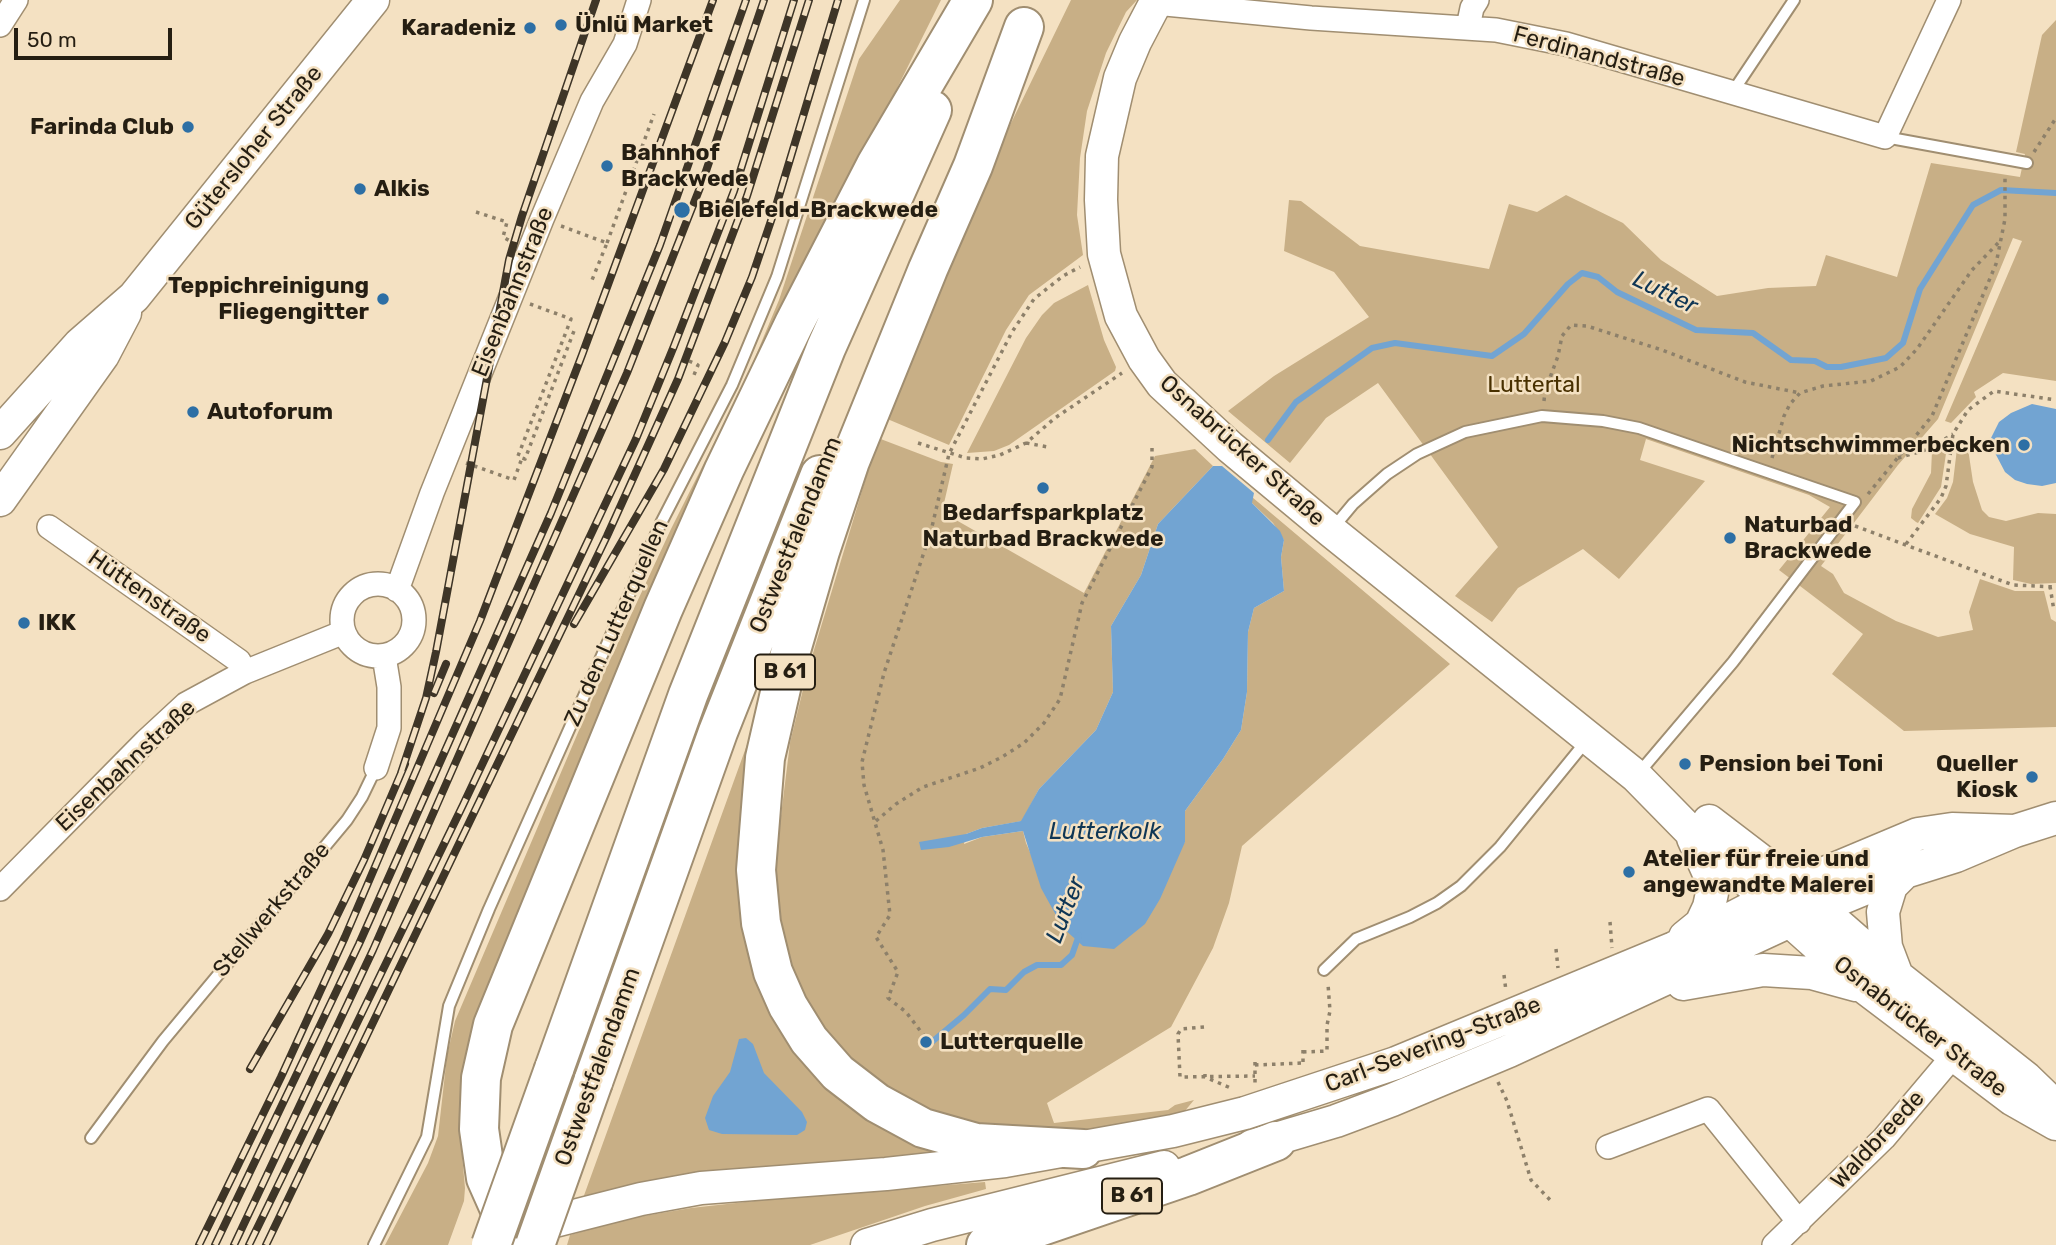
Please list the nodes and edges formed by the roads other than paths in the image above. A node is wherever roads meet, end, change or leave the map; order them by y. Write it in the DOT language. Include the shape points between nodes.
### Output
graph roads {
  1 [pos="16,0"];
  2 [pos="373,0"];
  3 [pos="639,0"];
  4 [pos="864,0"];
  5 [pos="973,0"];
  6 [pos="982,0"];
  7 [pos="1478,0"];
  8 [pos="1794,0"];
  9 [pos="1949,0"];
  10 [pos="1156,2"];
  11 [pos="1031,14"];
  12 [pos="0,25"];
  13 [pos="1468,27"];
  14 [pos="1732,93"];
  15 [pos="1885,137"];
  16 [pos="2027,163"];
  17 [pos="134,297"];
  18 [pos="0,433"];
  19 [pos="1,495"];
  20 [pos="49,527"];
  21 [pos="1331,531"];
  22 [pos="397,590"];
  23 [pos="344,632"];
  24 [pos="384,656"];
  25 [pos="245,672"];
  26 [pos="1589,738"];
  27 [pos="376,768"];
  28 [pos="1636,776"];
  29 [pos="2056,818"];
  30 [pos="1689,830"];
  31 [pos="2015,831"];
  32 [pos="1905,872"];
  33 [pos="0,889"];
  34 [pos="1784,902"];
  35 [pos="1818,908"];
  36 [pos="1674,948"];
  37 [pos="1324,970"];
  38 [pos="1897,976"];
  39 [pos="1864,987"];
  40 [pos="1634,993"];
  41 [pos="1954,1055"];
  42 [pos="2056,1107"];
  43 [pos="2056,1124"];
  44 [pos="91,1138"];
  45 [pos="1276,1141"];
  46 [pos="1608,1147"];
  47 [pos="1083,1149"];
  48 [pos="1799,1222"];
  49 [pos="511,1242"];
  50 [pos="374,1245"];
  51 [pos="867,1245"];
  52 [pos="986,1245"];
  53 [pos="1774,1245"];
  1 -- 12 [label="street"];
  2 -- 17 [label="main road, Gütersloher Straße"];
  3 -- 22 [label="street, Eisenbahnstraße" via="625,44 592,101 542,219"];
  4 -- 50 [label="lane, Zu den Lutterquellen" via="773,288 732,385 661,523 474,945 449,1006 427,1137"];
  5 -- 49 [label="highway" via="876,165 724,470 493,1025 481,1078 479,1129 486,1178"];
  6 -- 49 [label="highway, Ostwestfalendamm, bridge" via="826,348 688,695 554,1069"];
  7 -- 13 [label="street"];
  8 -- 14 [label="lane"];
  9 -- 15 [label="street"];
  10 -- 13 [label="street, Ferdinandstraße" via="1311,18"];
  10 -- 21 [label="main road, Osnabrücker Straße" via="1121,78 1102,156 1104,254 1121,316 1163,384"];
  11 -- 47 [label="highway, B 61" via="850,461 820,551 765,758 756,870 761,923 773,972 809,1040 838,1073 877,1103 923,1128 976,1143"];
  11 -- 49 [label="highway, Ostwestfalendamm / B 61, bridge" via="956,161 859,375 718,732 593,1082"];
  13 -- 14 [label="street, Ferdinandstraße" via="1566,44"];
  14 -- 15 [label="street, Ferdinandstraße"];
  15 -- 16 [label="lane"];
  17 -- 18 [label="main road, Gütersloher Straße" via="80,344"];
  17 -- 19 [label="main road, Gütersloher Straße" via="103,355"];
  20 -- 25 [label="street, Hüttenstraße" via="239,661"];
  21 -- 26 [label="main road, Osnabrücker Straße"];
  21 -- 28 [label="lane" via="1353,504 1417,454 1465,432 1542,416 1621,424 1855,502 1733,662"];
  22 -- 23 [label="street" via="376,584 358,590 343,609"];
  22 -- 24 [label="street" via="410,605 413,625 405,644"];
  23 -- 24 [label="street" via="360,652"];
  23 -- 25 [label="street, Eisenbahnstraße"];
  24 -- 27 [label="street, Stellwerkstraße" via="388,728"];
  25 -- 33 [label="street, Eisenbahnstraße" via="186,704"];
  26 -- 28 [label="main road, Osnabrücker Straße"];
  26 -- 37 [label="lane" via="1500,847 1461,886 1410,917 1356,939"];
  27 -- 44 [label="lane, Stellwerkstraße" via="347,820 163,1041"];
  28 -- 30 [label="main road, Osnabrücker Straße"];
  28 -- 34 [label="main road, Osnabrücker Straße" via="1693,809"];
  29 -- 31 [label="main road, Carl-Severing-Straße"];
  30 -- 34 [label="main road, Osnabrücker Straße"];
  30 -- 36 [label="main road" via="1710,876 1712,893 1701,923"];
  31 -- 32 [label="main road, Carl-Severing-Straße"];
  31 -- 34 [label="main road, Carl-Severing-Straße" via="1934,830 1918,834"];
  32 -- 35 [label="main road, Carl-Severing-Straße"];
  32 -- 38 [label="main road" via="1891,886 1883,912 1886,947"];
  34 -- 35 [label="main road, Carl-Severing-Straße"];
  34 -- 36 [label="main road, Carl-Severing-Straße"];
  34 -- 39 [label="main road, Osnabrücker Straße"];
  34 -- 40 [label="main road, Carl-Severing-Straße"];
  35 -- 38 [label="main road, Osnabrücker Straße"];
  36 -- 47 [label="main road, Carl-Severing-Straße" via="1396,1063 1311,1093 1185,1128"];
  38 -- 42 [label="main road, Osnabrücker Straße"];
  39 -- 40 [label="main road" via="1812,973 1763,970"];
  39 -- 41 [label="main road, Osnabrücker Straße"];
  40 -- 45 [label="main road, Carl-Severing-Straße" via="1392,1100"];
  41 -- 43 [label="main road, Osnabrücker Straße" via="2012,1099"];
  41 -- 48 [label="street, Waldbreede" via="1884,1138"];
  45 -- 51 [label="main road, Carl-Severing-Straße"];
  45 -- 52 [label="highway, B 61"];
  46 -- 48 [label="street" via="1708,1109"];
  47 -- 49 [label="main road, Carl-Severing-Straße" via="886,1174 701,1188 641,1199"];
  48 -- 53 [label="street, Waldbreede"];
}
